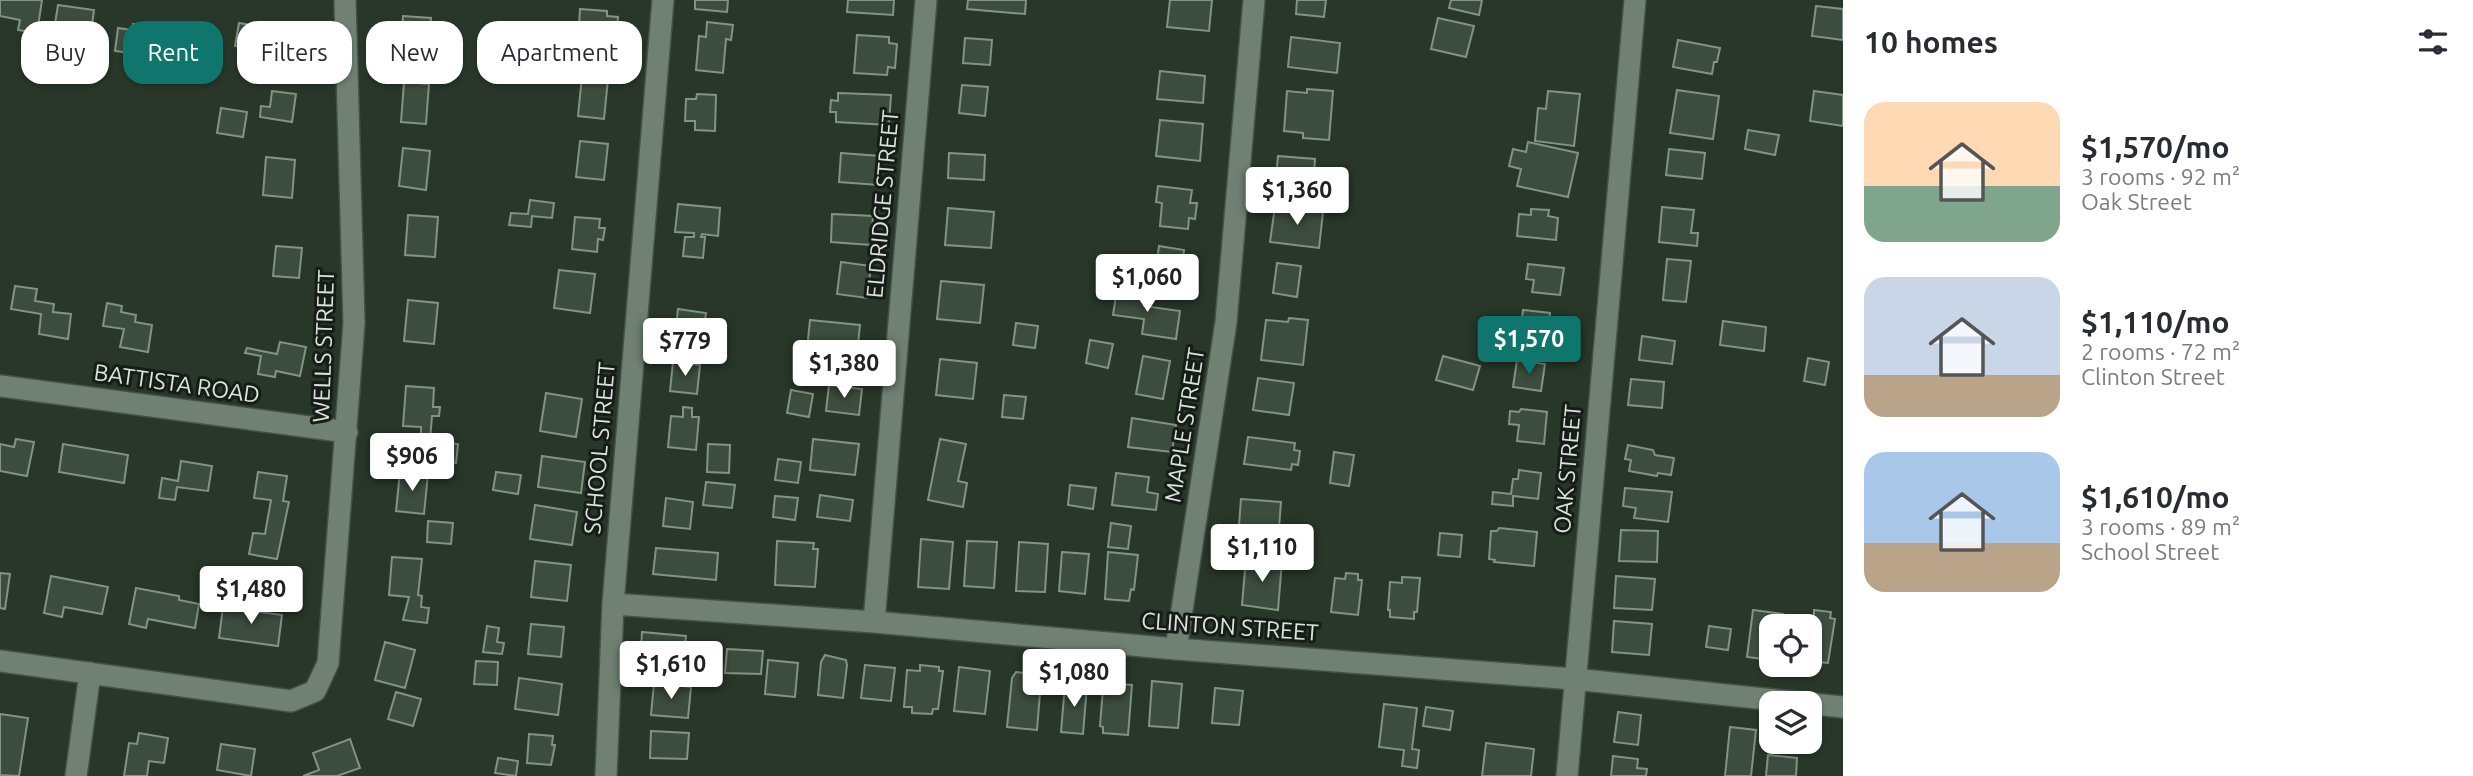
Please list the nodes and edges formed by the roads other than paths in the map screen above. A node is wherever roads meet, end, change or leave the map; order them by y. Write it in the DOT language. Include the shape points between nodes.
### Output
graph roads {
  1 [pos="345,0"];
  2 [pos="663,0"];
  3 [pos="926,0"];
  4 [pos="1254,0"];
  5 [pos="1635,0"];
  6 [pos="0,386"];
  7 [pos="346,432"];
  8 [pos="613,604"];
  9 [pos="874,622"];
  10 [pos="1176,649"];
  11 [pos="0,661"];
  12 [pos="90,673"];
  13 [pos="1574,679"];
  14 [pos="1843,707"];
  15 [pos="76,776"];
  16 [pos="606,776"];
  17 [pos="1567,776"];
  1 -- 7 [label="street, WELLS STREET" via="354,323"];
  2 -- 8 [label="street, SCHOOL STREET"];
  3 -- 9 [label="street, ELDRIDGE STREET"];
  4 -- 10 [label="street, MAPLE STREET" via="1226,322"];
  5 -- 13 [label="street, OAK STREET"];
  6 -- 7 [label="street, BATTISTA ROAD"];
  7 -- 12 [label="street, WELLS STREET" via="328,663 315,691 291,701"];
  8 -- 9 [label="street, CLINTON STREET"];
  8 -- 16 [label="street, SCHOOL STREET"];
  9 -- 10 [label="street, CLINTON STREET"];
  10 -- 13 [label="street, CLINTON STREET"];
  11 -- 12 [label="street"];
  12 -- 15 [label="street"];
  13 -- 14 [label="street, CLINTON STREET"];
  13 -- 17 [label="street, OAK STREET"];
}
